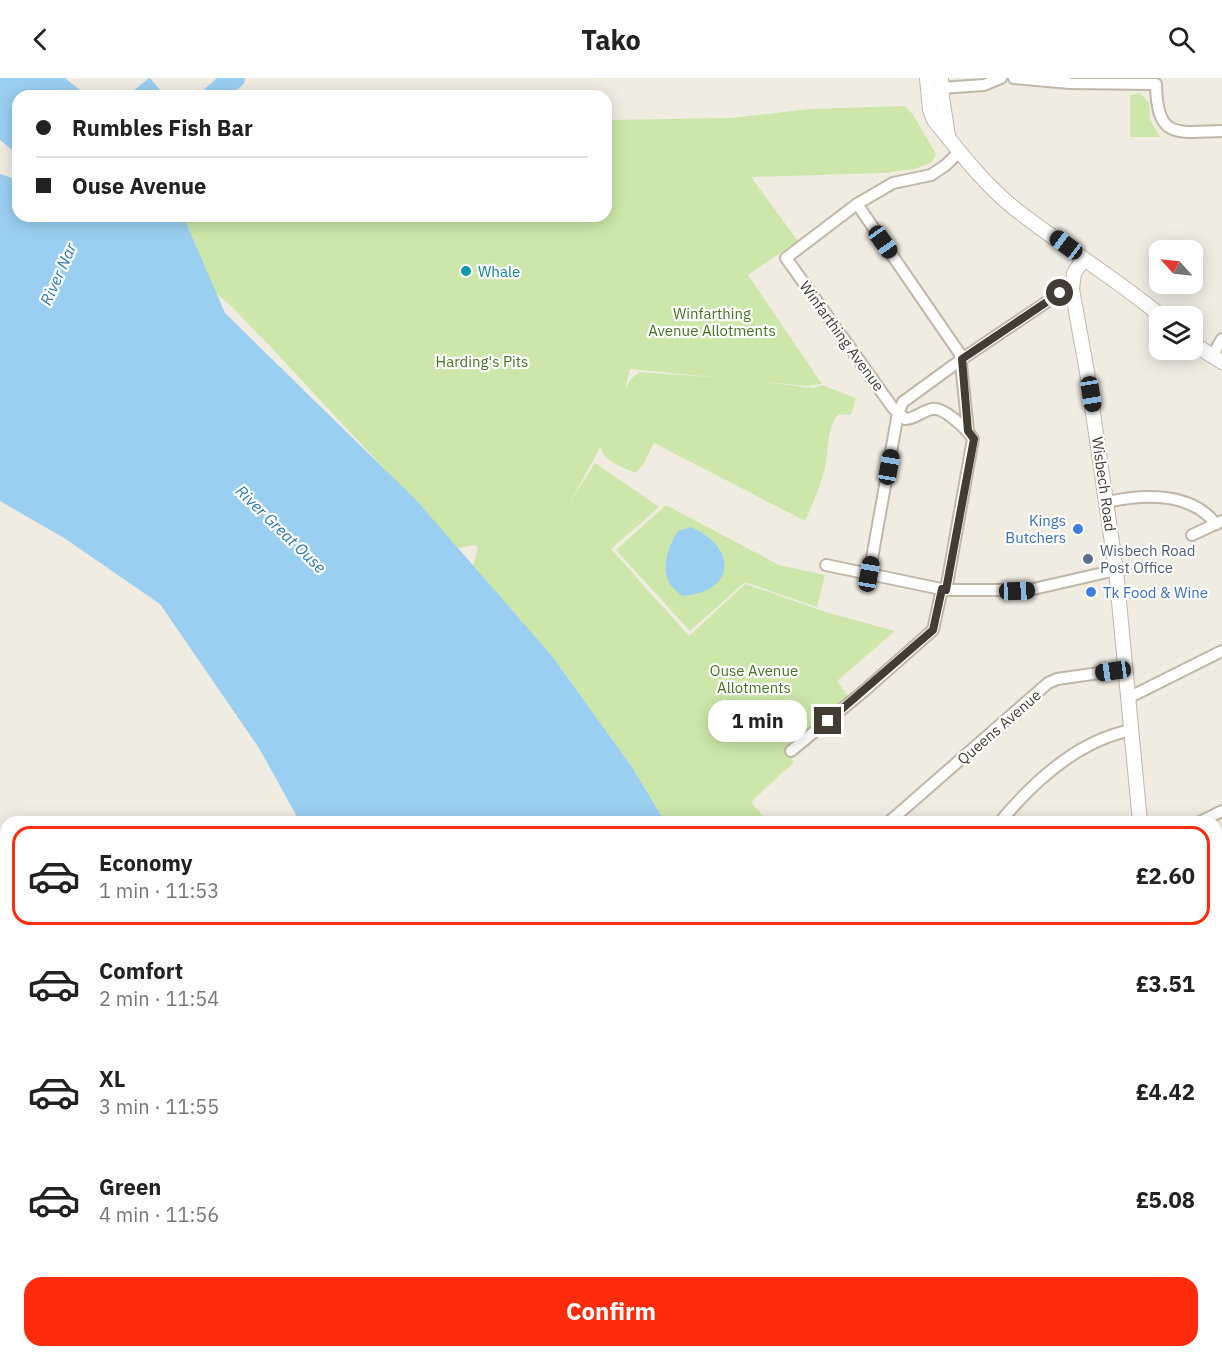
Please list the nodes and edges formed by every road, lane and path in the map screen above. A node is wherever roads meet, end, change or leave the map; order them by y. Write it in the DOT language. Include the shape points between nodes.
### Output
graph roads {
  1 [pos="927,78"];
  2 [pos="1001,78"];
  3 [pos="1014,78"];
  4 [pos="1156,81"];
  5 [pos="941,83"];
  6 [pos="1222,131"];
  7 [pos="948,138"];
  8 [pos="959,152"];
  9 [pos="857,204"];
  10 [pos="1083,260"];
  11 [pos="1072,289"];
  12 [pos="1149,307"];
  13 [pos="1222,339"];
  14 [pos="1203,350"];
  15 [pos="962,359"];
  16 [pos="1217,359"];
  17 [pos="898,413"];
  18 [pos="968,431"];
  19 [pos="1107,502"];
  20 [pos="1219,522"];
  21 [pos="1192,535"];
  22 [pos="826,565"];
  23 [pos="1116,570"];
  24 [pos="869,574"];
  25 [pos="944,590"];
  26 [pos="1222,651"];
  27 [pos="1126,672"];
  28 [pos="1128,698"];
  29 [pos="1132,730"];
  30 [pos="791,751"];
  31 [pos="896,816"];
  32 [pos="1005,816"];
  33 [pos="1139,816"];
  1 -- 7 [label="street" via="930,110"];
  2 -- 5 [label="street" via="984,86"];
  3 -- 4 [label="street"];
  4 -- 6 [label="street" via="1156,106 1170,129"];
  5 -- 7 [label="street"];
  7 -- 8 [label="street"];
  8 -- 9 [label="street" via="931,175 893,183"];
  8 -- 10 [label="street" via="1013,207"];
  9 -- 15 [label="street"];
  9 -- 17 [label="street, Winfarthing Avenue" via="786,258"];
  10 -- 11 [label="street" via="1074,273"];
  10 -- 12 [label="street"];
  11 -- 15 [label="street" via="1060,293"];
  11 -- 19 [label="street, Wisbech Road"];
  13 -- 16 [label="street"];
  14 -- 16 [label="street"];
  15 -- 17 [label="street" via="903,402"];
  15 -- 18 [label="street"];
  17 -- 18 [label="street" via="909,419 940,409"];
  17 -- 24 [label="street"];
  18 -- 25 [label="street" via="974,439 973,447"];
  19 -- 20 [label="street" via="1173,498 1184,500"];
  19 -- 23 [label="street, Wisbech Road"];
  20 -- 21 [label="street"];
  22 -- 24 [label="street"];
  23 -- 25 [label="street" via="1029,590"];
  23 -- 27 [label="street, Wisbech Road"];
  24 -- 25 [label="street"];
  25 -- 30 [label="street" via="933,630"];
  26 -- 28 [label="street"];
  27 -- 28 [label="street, Wisbech Road"];
  27 -- 31 [label="street, Queens Avenue" via="1048,683"];
  28 -- 29 [label="street, Wisbech Road"];
  29 -- 32 [label="street" via="1099,739 1043,776"];
  29 -- 33 [label="street, Wisbech Road"];
}
